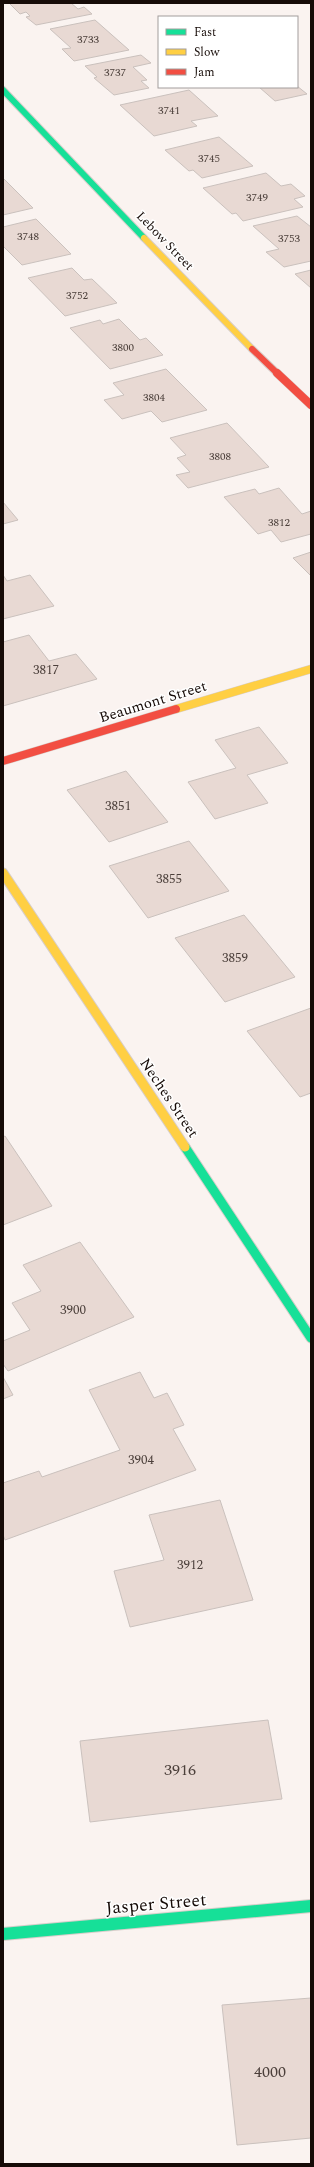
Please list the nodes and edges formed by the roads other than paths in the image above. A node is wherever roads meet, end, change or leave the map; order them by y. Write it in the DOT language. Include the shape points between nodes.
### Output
graph roads {
  1 [pos="3,90"];
  2 [pos="311,405"];
  3 [pos="311,669"];
  4 [pos="3,761"];
  5 [pos="3,873"];
  6 [pos="311,1338"];
  7 [pos="311,1906"];
  8 [pos="3,1934"];
  1 -- 2 [label="street, Lebow Street" via="237,335"];
  3 -- 4 [label="street, Beaumont Street"];
  5 -- 6 [label="street, Neches Street"];
  7 -- 8 [label="street, Jasper Street"];
}
